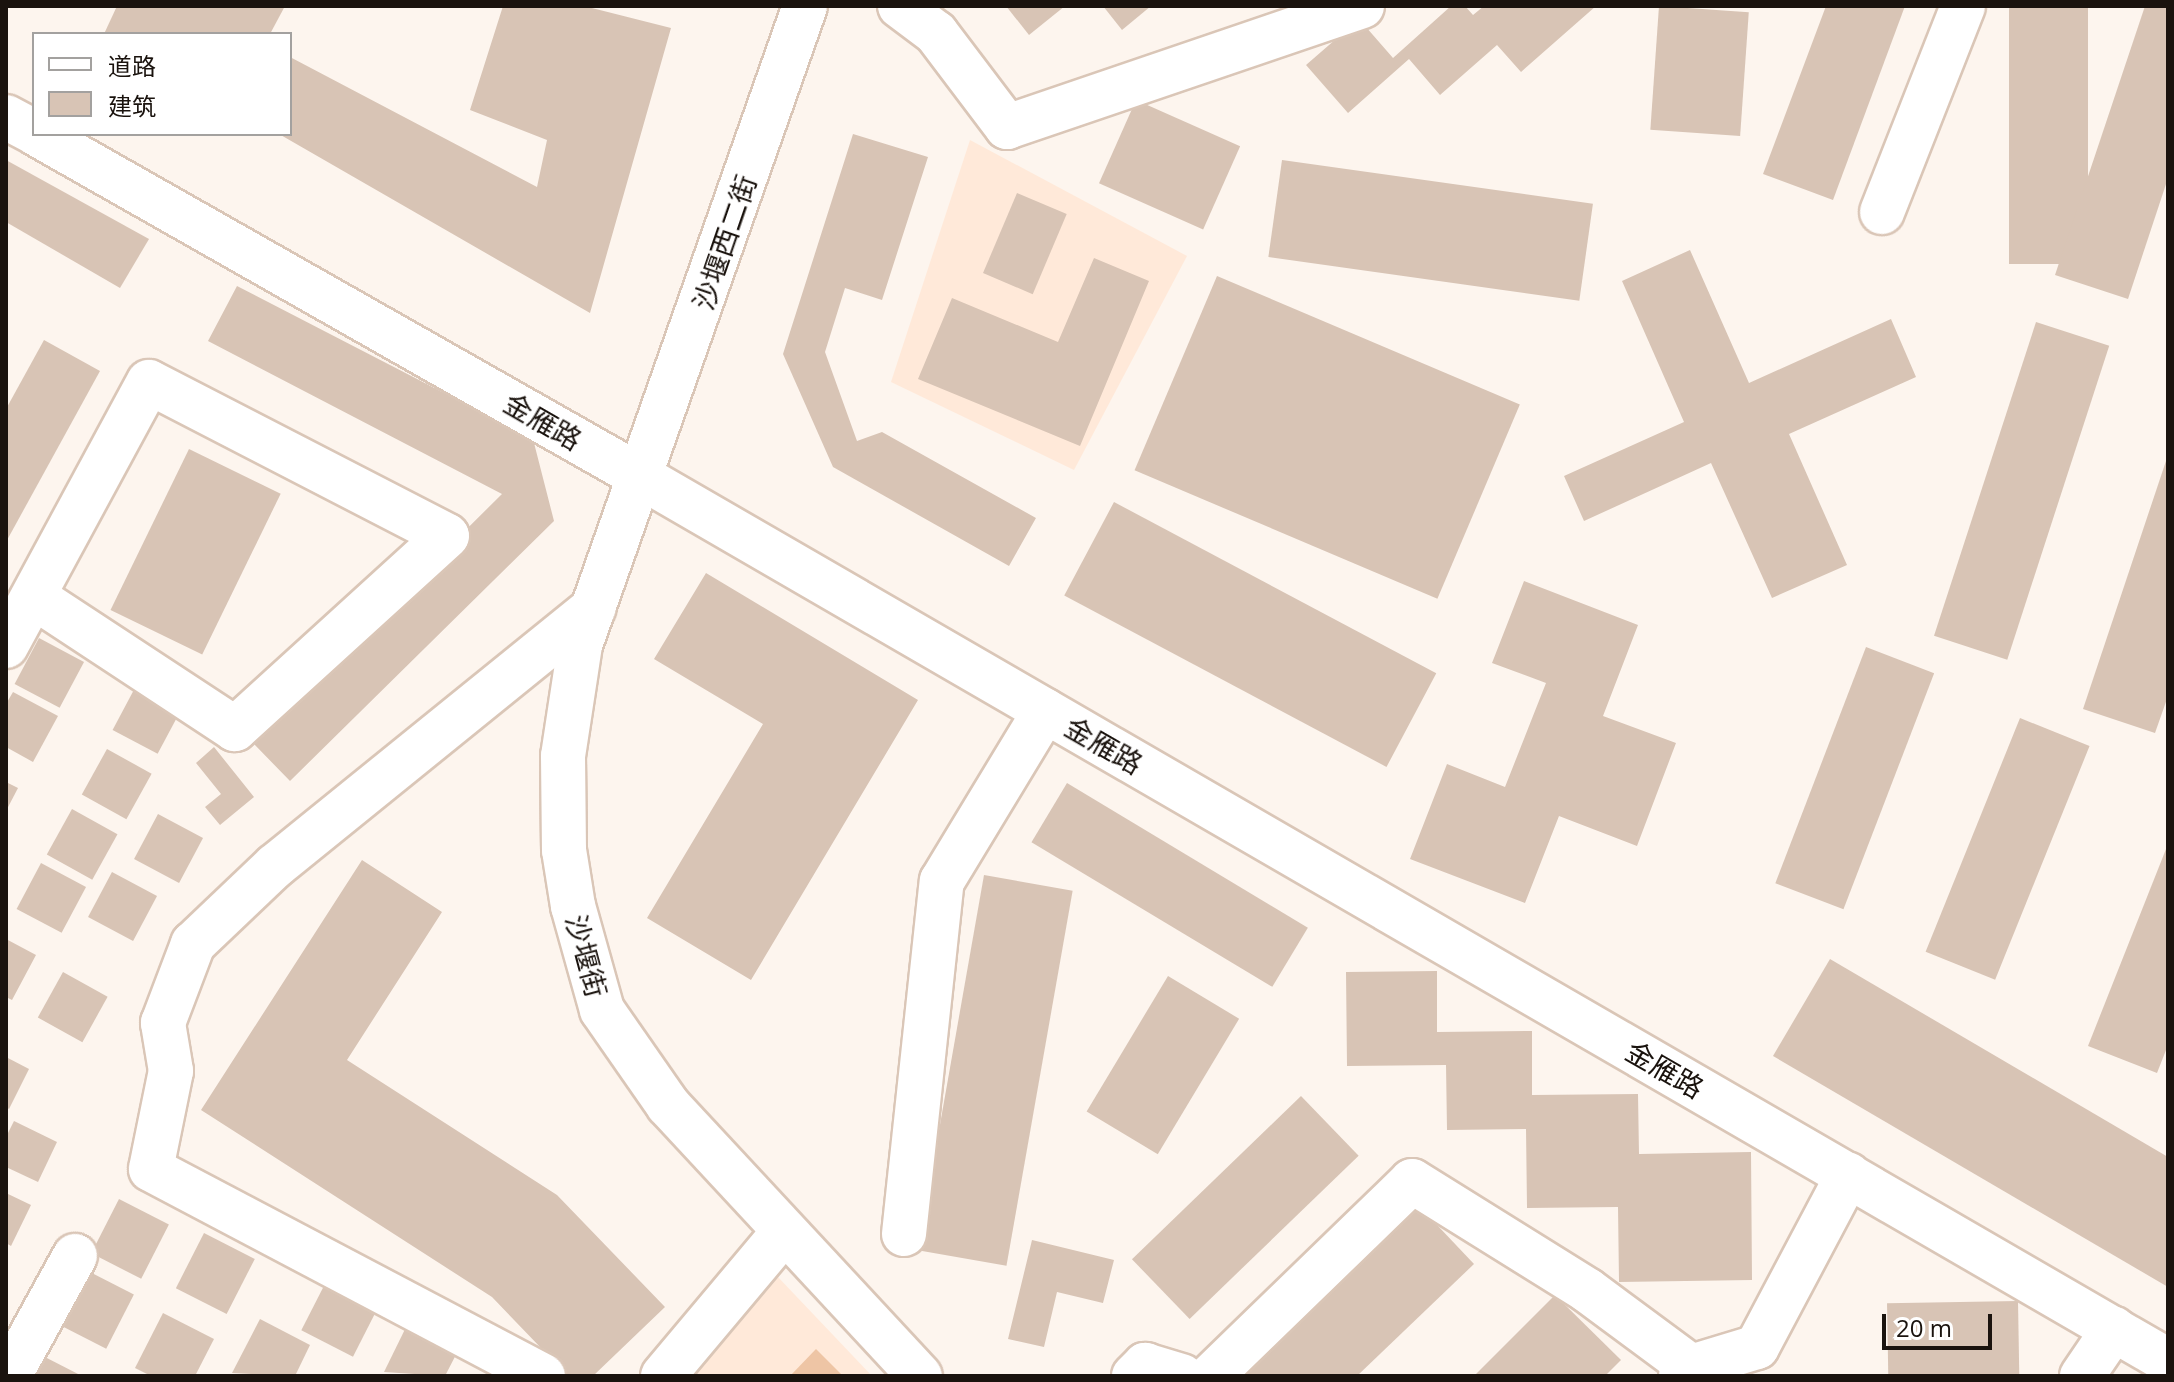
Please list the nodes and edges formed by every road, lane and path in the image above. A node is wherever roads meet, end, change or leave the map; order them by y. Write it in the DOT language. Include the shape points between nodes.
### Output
graph roads {
  1 [pos="805,6"];
  2 [pos="900,6"];
  3 [pos="1362,6"];
  4 [pos="1963,6"];
  5 [pos="6,117"];
  6 [pos="32,131"];
  7 [pos="41,136"];
  8 [pos="1882,212"];
  9 [pos="643,478"];
  10 [pos="34,597"];
  11 [pos="594,608"];
  12 [pos="6,646"];
  13 [pos="1045,711"];
  14 [pos="1848,1175"];
  15 [pos="783,1233"];
  16 [pos="904,1234"];
  17 [pos="75,1256"];
  18 [pos="2114,1329"];
  19 [pos="2168,1361"];
  20 [pos="1686,1371"];
  21 [pos="9,1376"];
  22 [pos="543,1376"];
  23 [pos="663,1376"];
  24 [pos="920,1376"];
  25 [pos="1134,1376"];
  26 [pos="1182,1376"];
  27 [pos="1211,1376"];
  28 [pos="2082,1376"];
  1 -- 9 [label="street, 沙堰西二街"];
  2 -- 3 [label="street" via="936,33 1007,127"];
  4 -- 8 [label="street"];
  5 -- 6 [label="street, 金雁路"];
  7 -- 9 [label="street, 金雁路"];
  9 -- 11 [label="street, 沙堰街"];
  9 -- 13 [label="street, 金雁路"];
  10 -- 10 [label="street" via="149,382 447,536 235,729"];
  10 -- 12 [label="street"];
  11 -- 15 [label="street, 沙堰街" via="580,645 563,756 564,834 573,906 602,1010 668,1105"];
  11 -- 22 [label="street" via="275,866 193,944 163,1023 171,1071 151,1169"];
  13 -- 14 [label="street, 金雁路"];
  13 -- 16 [label="street" via="942,881"];
  14 -- 18 [label="street, 金雁路"];
  14 -- 20 [label="street" via="1757,1347"];
  15 -- 23 [label="street"];
  15 -- 24 [label="street, 沙堰街"];
  17 -- 21 [label="street"];
  18 -- 19 [label="street, 金雁路"];
  18 -- 28 [label="street"];
  20 -- 27 [label="street" via="1587,1290 1412,1181"];
  25 -- 26 [label="street" via="1145,1365"];
}
